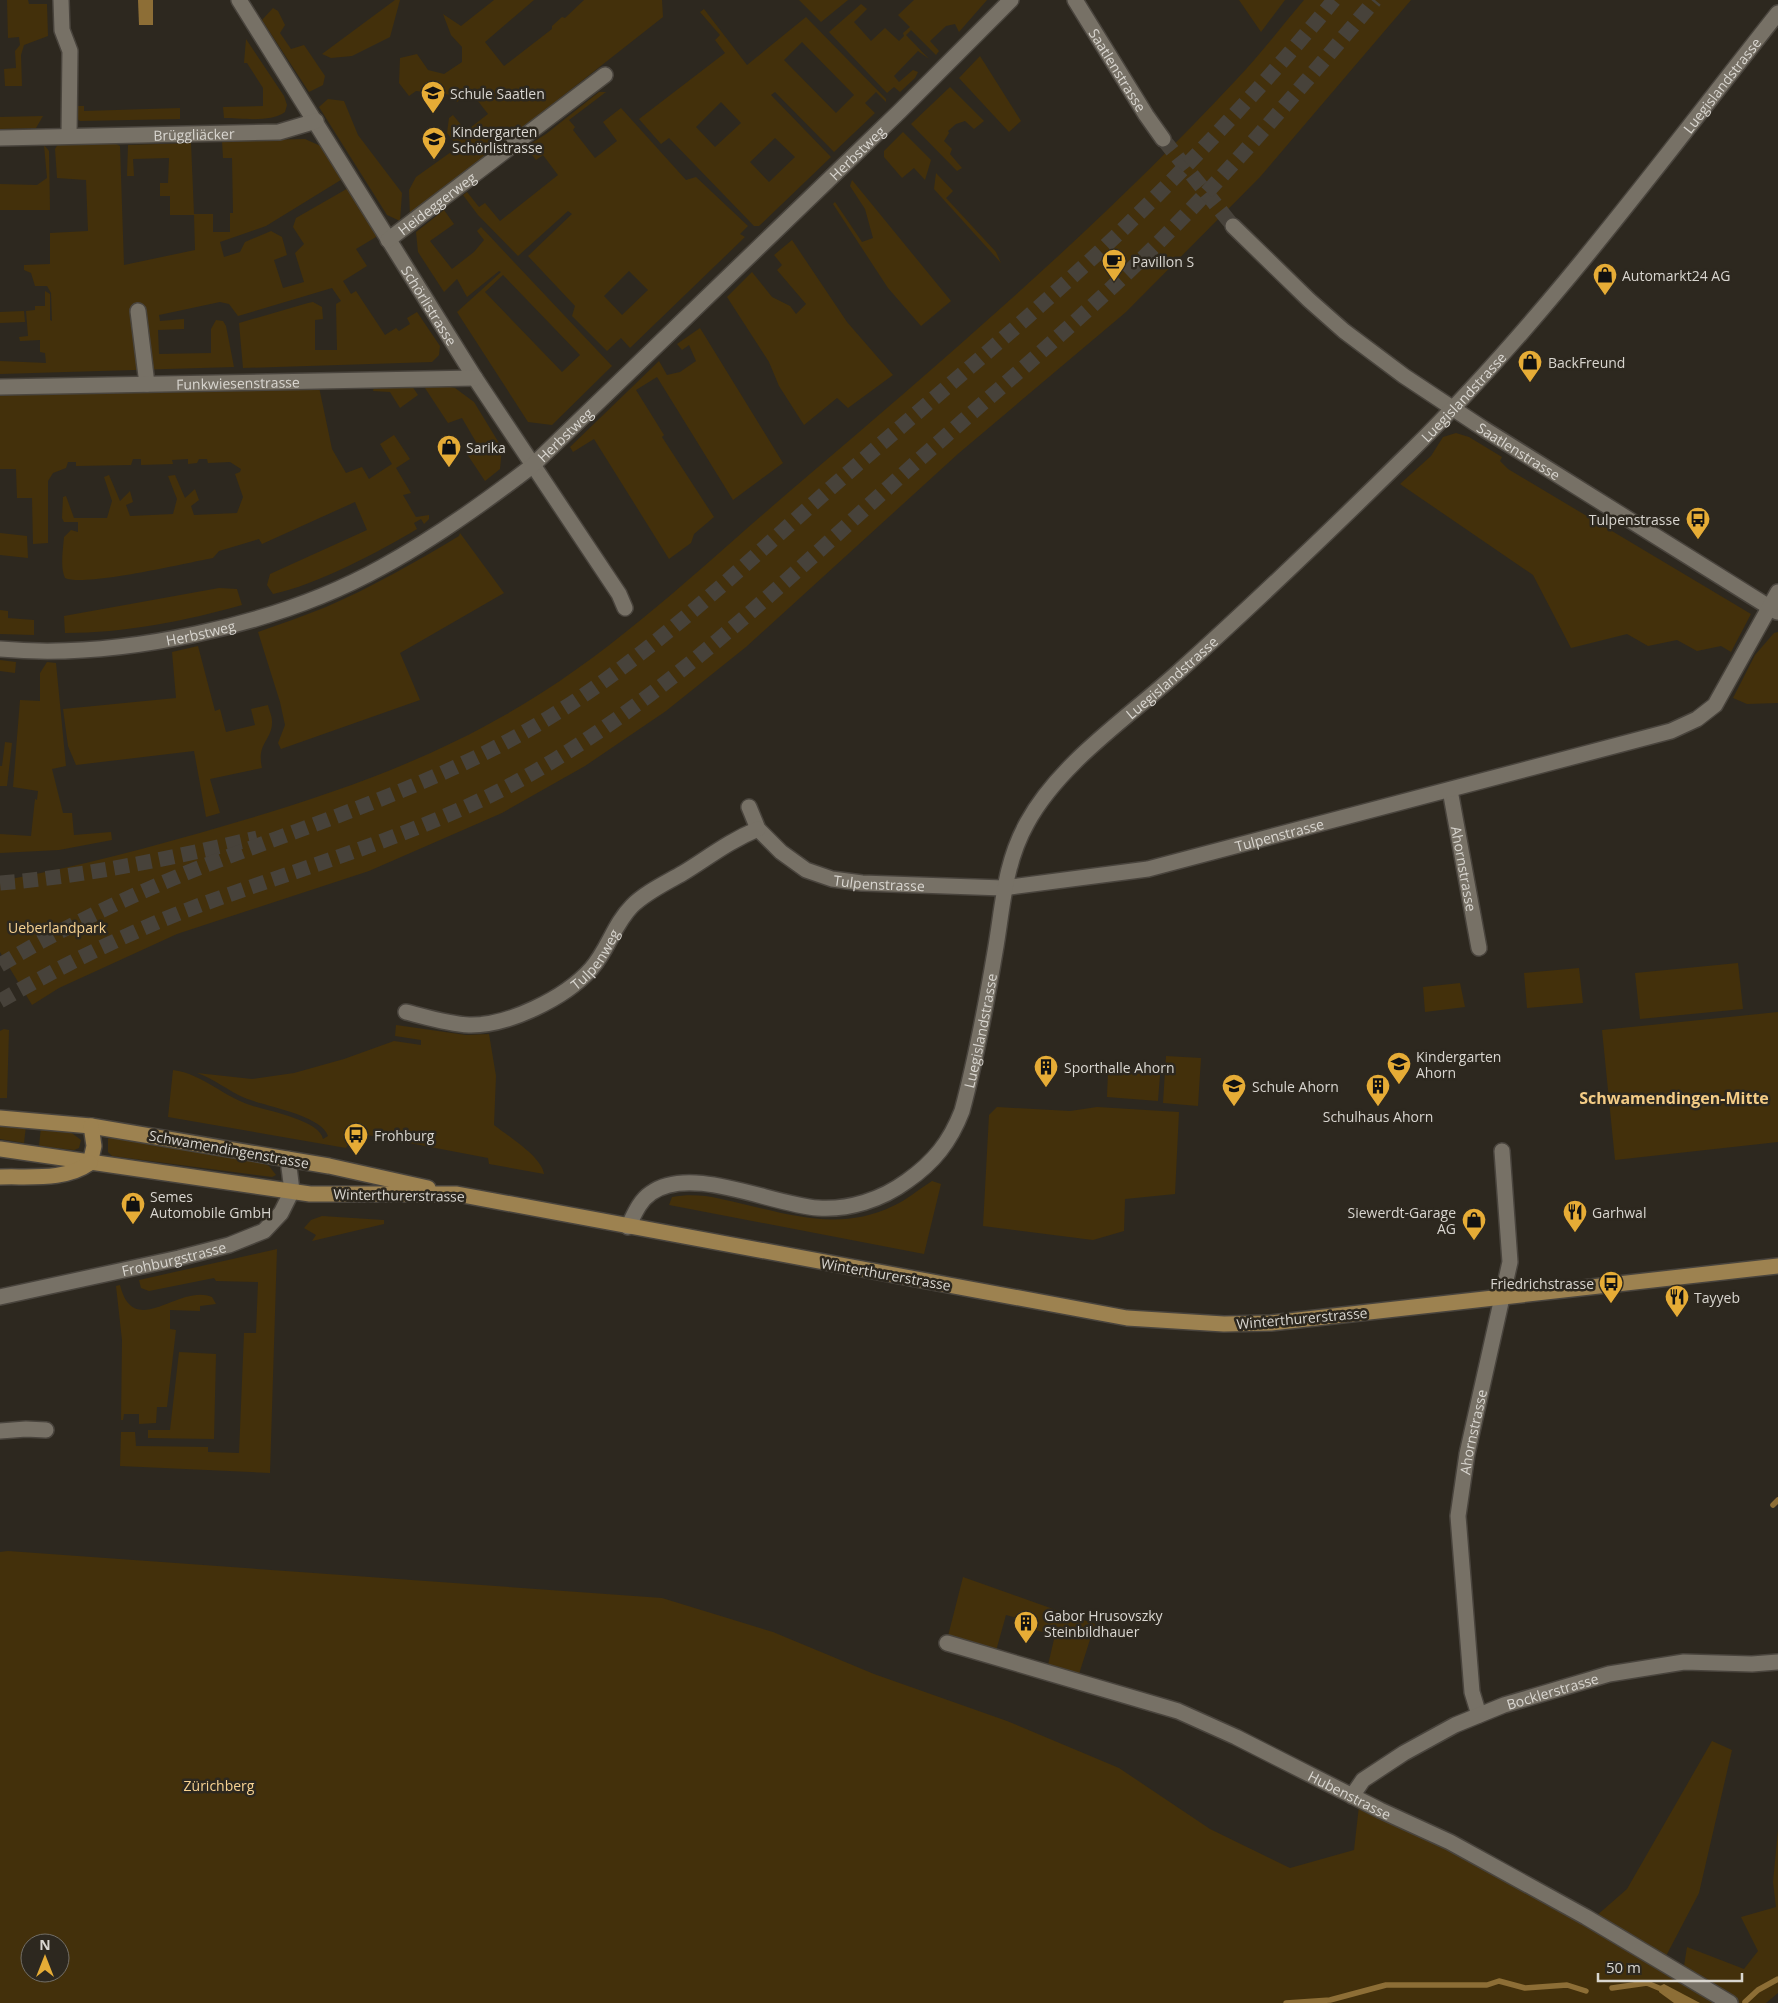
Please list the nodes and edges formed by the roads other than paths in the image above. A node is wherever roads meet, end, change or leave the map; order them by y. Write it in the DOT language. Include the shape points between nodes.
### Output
graph roads {
  1 [pos="61,0"];
  2 [pos="239,0"];
  3 [pos="1011,0"];
  4 [pos="1075,0"];
  5 [pos="1778,12"];
  6 [pos="604,75"];
  7 [pos="316,121"];
  8 [pos="69,136"];
  9 [pos="0,138"];
  10 [pos="1163,139"];
  11 [pos="1234,226"];
  12 [pos="388,240"];
  13 [pos="138,311"];
  14 [pos="475,378"];
  15 [pos="146,384"];
  16 [pos="0,387"];
  17 [pos="1453,409"];
  18 [pos="532,466"];
  19 [pos="1778,592"];
  20 [pos="625,608"];
  21 [pos="1774,610"];
  22 [pos="0,649"];
  23 [pos="1450,790"];
  24 [pos="749,807"];
  25 [pos="758,828"];
  26 [pos="1003,888"];
  27 [pos="1479,948"];
  28 [pos="406,1012"];
  29 [pos="0,1118"];
  30 [pos="91,1126"];
  31 [pos="0,1149"];
  32 [pos="1502,1151"];
  33 [pos="288,1159"];
  34 [pos="90,1163"];
  35 [pos="0,1177"];
  36 [pos="292,1190"];
  37 [pos="457,1194"];
  38 [pos="628,1227"];
  39 [pos="1778,1266"];
  40 [pos="0,1297"];
  41 [pos="1503,1297"];
  42 [pos="46,1430"];
  43 [pos="0,1431"];
  44 [pos="947,1643"];
  45 [pos="1778,1662"];
  46 [pos="1479,1715"];
  47 [pos="1352,1796"];
  48 [pos="1730,2003"];
  1 -- 8 [label="street" via="62,30 70,51"];
  2 -- 7 [label="street, Schörlistrasse"];
  3 -- 18 [label="street, Herbstweg"];
  4 -- 10 [label="street, Saatlenstrasse"];
  5 -- 17 [label="street, Luegislandstrasse" via="1552,298"];
  6 -- 12 [label="street, Heideggerweg"];
  7 -- 8 [label="street, Brüggliäcker" via="279,132"];
  7 -- 12 [label="street, Schörlistrasse"];
  8 -- 9 [label="street, Brüggliäcker"];
  11 -- 17 [label="street, Saatlenstrasse" via="1344,331"];
  12 -- 14 [label="street, Schörlistrasse"];
  13 -- 15 [label="street"];
  14 -- 15 [label="street, Funkwiesenstrasse"];
  14 -- 18 [label="street, Schörlistrasse"];
  15 -- 16 [label="street, Funkwiesenstrasse"];
  17 -- 21 [label="street, Saatlenstrasse"];
  17 -- 26 [label="street, Luegislandstrasse" via="1329,531 1063,775 1041,799 1025,826"];
  18 -- 20 [label="street, Schörlistrasse" via="619,594"];
  18 -- 22 [label="street, Herbstweg" via="490,499 380,568 318,597 263,616 202,632 130,645 66,650"];
  19 -- 21 [label="street, Tulpenstrasse"];
  21 -- 23 [label="street, Tulpenstrasse" via="1715,704 1697,719 1672,731 1614,748"];
  23 -- 26 [label="street, Tulpenstrasse" via="1148,869"];
  23 -- 27 [label="street, Ahornstrasse"];
  24 -- 25 [label="street, Tulpenstrasse"];
  25 -- 26 [label="street, Tulpenstrasse" via="799,865 832,879"];
  25 -- 28 [label="street, Tulpenweg" via="730,841 640,898 623,915 591,969 550,1000 517,1016 469,1025"];
  26 -- 38 [label="street, Luegislandstrasse" via="992,973 962,1111 953,1133 926,1167 898,1187 870,1201 841,1207 796,1205 714,1184 688,1183 663,1187 640,1204"];
  29 -- 30 [label="main road, Schwamendingenstrasse"];
  30 -- 33 [label="main road, Schwamendingenstrasse"];
  30 -- 34 [label="main road" via="94,1146"];
  31 -- 34 [label="main road"];
  32 -- 41 [label="street, Ahornstrasse" via="1510,1262"];
  33 -- 36 [label="street"];
  33 -- 37 [label="main road, Schwamendingenstrasse"];
  34 -- 35 [label="main road" via="78,1172 62,1175"];
  34 -- 36 [label="main road, Winterthurerstrasse"];
  36 -- 37 [label="main road, Winterthurerstrasse" via="310,1194"];
  36 -- 40 [label="street, Frohburgstrasse" via="281,1213 264,1231 248,1238 179,1258"];
  37 -- 38 [label="main road, Winterthurerstrasse"];
  38 -- 41 [label="main road, Winterthurerstrasse" via="1127,1318 1168,1322 1271,1323"];
  39 -- 41 [label="main road, Winterthurerstrasse"];
  41 -- 46 [label="street, Ahornstrasse" via="1467,1454 1458,1516 1472,1692"];
  42 -- 43 [label="street"];
  44 -- 47 [label="street, Hubenstrasse" via="1178,1711"];
  45 -- 46 [label="street, Bocklerstrasse" via="1684,1662 1608,1674"];
  46 -- 47 [label="street, Bocklerstrasse" via="1404,1753 1362,1780"];
  47 -- 48 [label="street, Hubenstrasse" via="1450,1842 1586,1917"];
}
